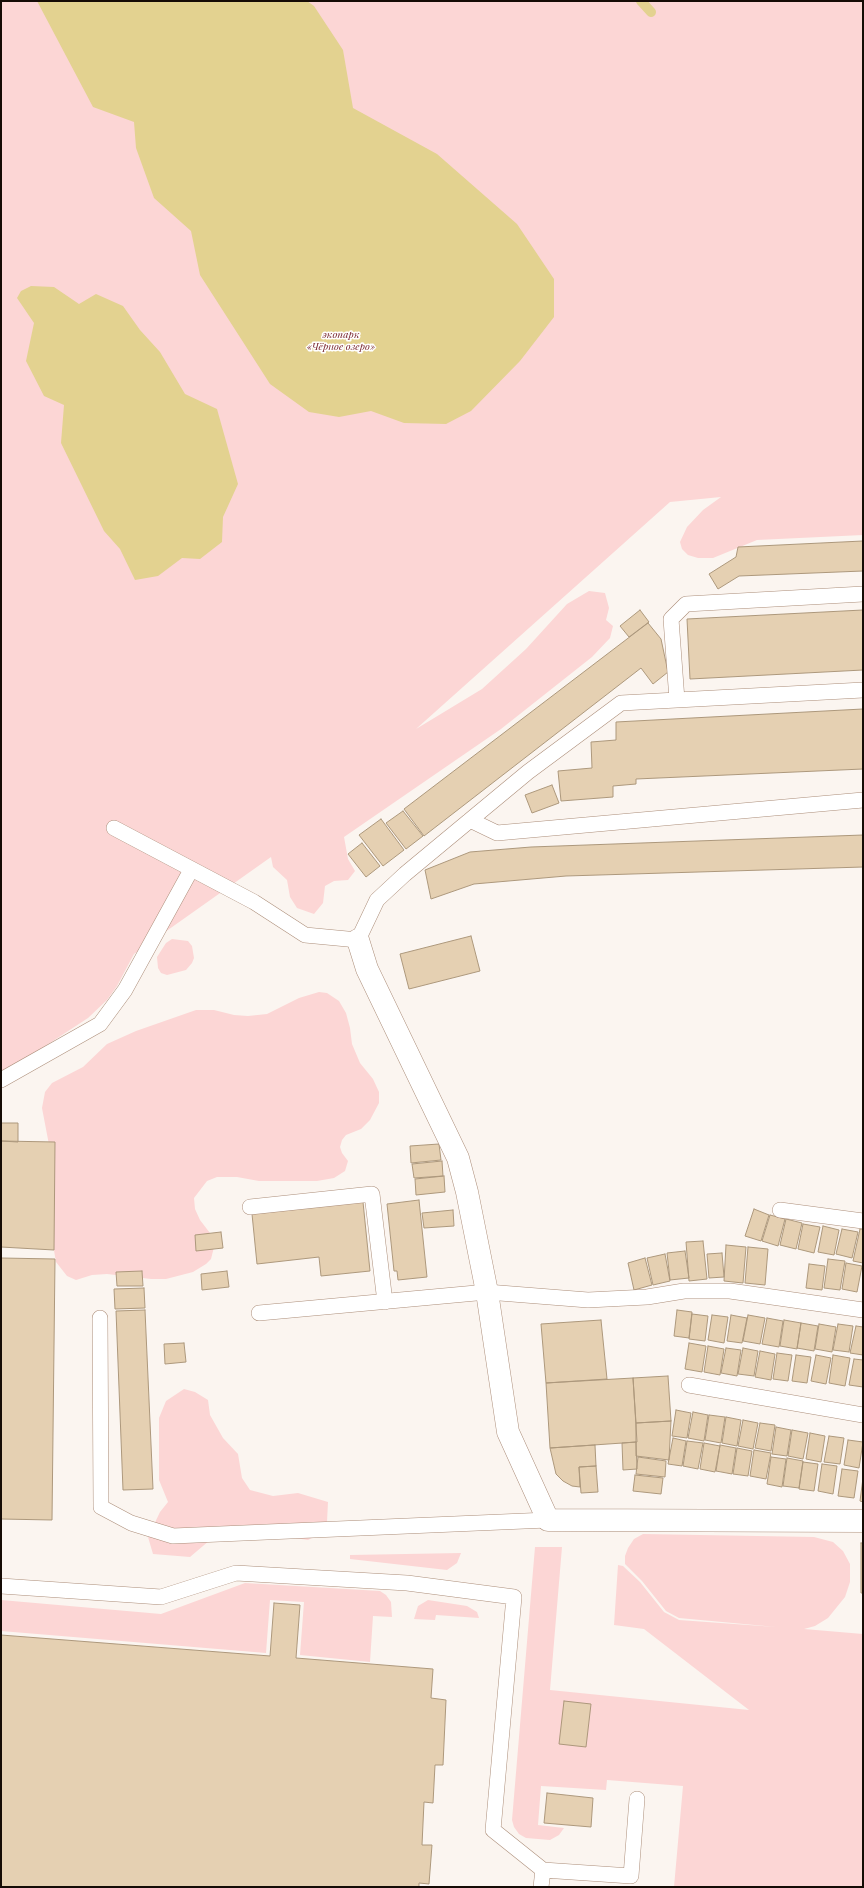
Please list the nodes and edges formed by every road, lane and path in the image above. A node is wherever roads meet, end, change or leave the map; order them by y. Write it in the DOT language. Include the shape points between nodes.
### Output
graph roads {
  1 [pos="863,594"];
  2 [pos="863,690"];
  3 [pos="677,700"];
  4 [pos="863,800"];
  5 [pos="470,820"];
  6 [pos="114,828"];
  7 [pos="191,870"];
  8 [pos="358,940"];
  9 [pos="1,1080"];
  10 [pos="250,1207"];
  11 [pos="780,1210"];
  12 [pos="863,1221"];
  13 [pos="487,1292"];
  14 [pos="385,1302"];
  15 [pos="863,1310"];
  16 [pos="259,1314"];
  17 [pos="100,1318"];
  18 [pos="689,1385"];
  19 [pos="863,1416"];
  20 [pos="548,1520"];
  21 [pos="863,1521"];
  22 [pos="1,1586"];
  23 [pos="637,1799"];
  24 [pos="543,1870"];
  25 [pos="541,1887"];
  1 -- 3 [label="lane" via="686,604 672,619"];
  2 -- 3 [label="lane"];
  3 -- 5 [label="lane" via="621,703 528,772"];
  4 -- 5 [label="lane" via="496,833"];
  5 -- 8 [label="lane" via="377,900"];
  6 -- 7 [label="lane"];
  7 -- 8 [label="lane" via="254,902 305,935"];
  7 -- 9 [label="lane" via="126,990 100,1024"];
  8 -- 13 [label="street" via="366,969 458,1158"];
  10 -- 14 [label="lane" via="372,1194"];
  11 -- 12 [label="lane"];
  13 -- 14 [label="lane"];
  13 -- 15 [label="lane" via="588,1300 647,1297 684,1291 730,1291"];
  13 -- 20 [label="street" via="508,1432"];
  14 -- 16 [label="lane"];
  17 -- 20 [label="lane" via="102,1508 131,1523 173,1536"];
  18 -- 19 [label="lane"];
  20 -- 21 [label="street"];
  22 -- 24 [label="lane" via="161,1597 236,1573 407,1583 514,1597 493,1830"];
  23 -- 24 [label="lane" via="631,1876"];
  24 -- 25 [label="lane"];
}
